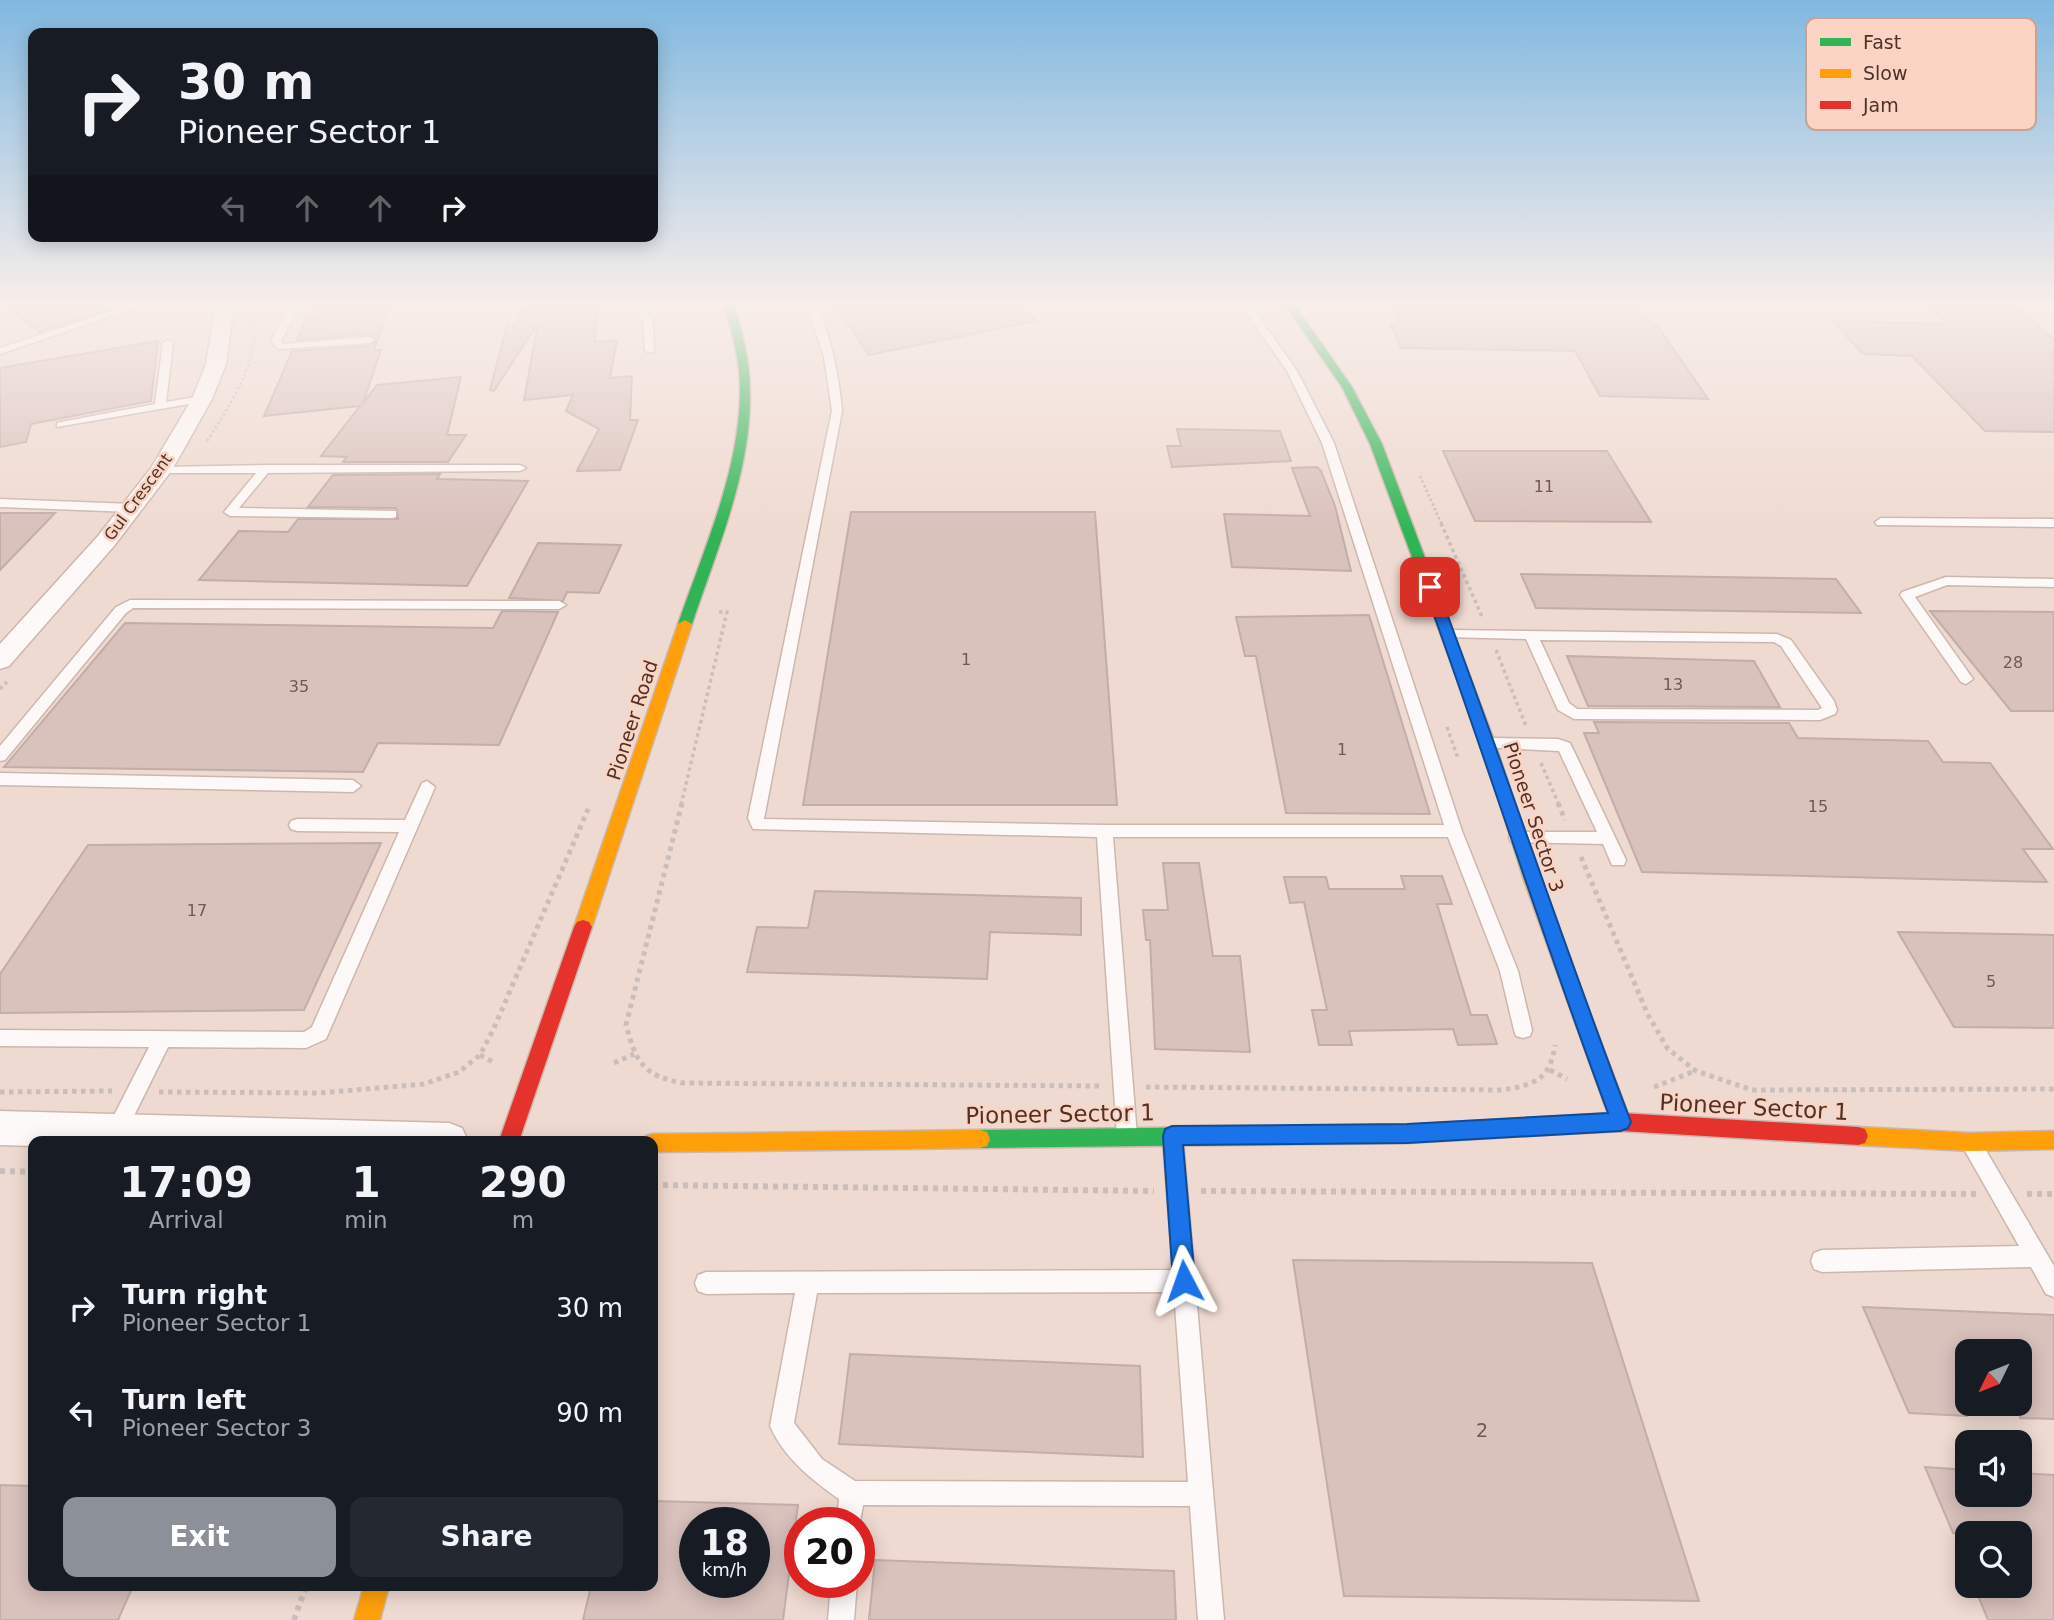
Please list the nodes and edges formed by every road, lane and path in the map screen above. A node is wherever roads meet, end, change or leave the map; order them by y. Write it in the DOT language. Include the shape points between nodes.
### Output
graph roads {
  1 [pos="163,381"];
  2 [pos="209,381"];
  3 [pos="746,381"];
  4 [pos="835,381"];
  5 [pos="1299,381"];
  6 [pos="1343,381"];
  7 [pos="202,399"];
  8 [pos="160,406"];
  9 [pos="61,425"];
  10 [pos="266,468"];
  11 [pos="520,468"];
  12 [pos="161,470"];
  13 [pos="0,503"];
  14 [pos="132,508"];
  15 [pos="392,514"];
  16 [pos="1881,522"];
  17 [pos="2054,523"];
  18 [pos="2054,583"];
  19 [pos="559,605"];
  20 [pos="688,614"];
  21 [pos="1449,634"];
  22 [pos="1531,635"];
  23 [pos="0,660"];
  24 [pos="1966,679"];
  25 [pos="1443,715"];
  26 [pos="1488,743"];
  27 [pos="0,756"];
  28 [pos="1461,768"];
  29 [pos="0,779"];
  30 [pos="353,786"];
  31 [pos="427,787"];
  32 [pos="591,802"];
  33 [pos="297,825"];
  34 [pos="410,825"];
  35 [pos="1105,831"];
  36 [pos="1454,831"];
  37 [pos="1517,838"];
  38 [pos="1608,838"];
  39 [pos="1618,860"];
  40 [pos="1523,1030"];
  41 [pos="0,1038"];
  42 [pos="163,1039"];
  43 [pos="1555,1043"];
  44 [pos="480,1055"];
  45 [pos="634,1055"];
  46 [pos="493,1062"];
  47 [pos="614,1063"];
  48 [pos="1123,1086"];
  49 [pos="136,1091"];
  50 [pos="0,1092"];
  51 [pos="1621,1122"];
  52 [pos="0,1128"];
  53 [pos="116,1131"];
  54 [pos="282,1136"];
  55 [pos="511,1136"];
  56 [pos="1126,1136"];
  57 [pos="1172,1136"];
  58 [pos="2054,1140"];
  59 [pos="1970,1142"];
  60 [pos="658,1143"];
  61 [pos="0,1171"];
  62 [pos="28,1172"];
  63 [pos="658,1185"];
  64 [pos="1177,1191"];
  65 [pos="2002,1194"];
  66 [pos="2054,1194"];
  67 [pos="2037,1256"];
  68 [pos="1822,1261"];
  69 [pos="1184,1281"];
  70 [pos="706,1283"];
  71 [pos="808,1283"];
  72 [pos="2054,1286"];
  73 [pos="852,1493"];
  74 [pos="1201,1494"];
  75 [pos="851,1507"];
  76 [pos="304,1591"];
  77 [pos="376,1591"];
  78 [pos="843,1598"];
  79 [pos="295,1620"];
  80 [pos="367,1620"];
  81 [pos="841,1620"];
  82 [pos="1211,1620"];
  1 -- 8 [label="lane"];
  2 -- 7 [label="street, Gul Crescent"];
  3 -- 20 [label="street, Pioneer Road" via="743,432 732,477"];
  4 -- 35 [label="lane" via="837,411 756,822 763,827"];
  5 -- 36 [label="lane" via="1328,443"];
  6 -- 21 [label="street, Pioneer Sector 3" via="1376,444"];
  7 -- 8 [label="lane"];
  7 -- 12 [label="street, Gul Crescent"];
  8 -- 9 [label="lane"];
  10 -- 11 [label="lane"];
  10 -- 12 [label="lane"];
  10 -- 15 [label="lane" via="230,512"];
  12 -- 14 [label="street, Gul Crescent"];
  13 -- 14 [label="lane"];
  14 -- 23 [label="street, Gul Crescent"];
  16 -- 17 [label="lane"];
  18 -- 24 [label="lane" via="1946,581 1907,595"];
  19 -- 27 [label="lane" via="130,604"];
  20 -- 45 [label="path" via="727,612 659,900 635,981 626,1025"];
  20 -- 55 [label="street, Pioneer Road"];
  21 -- 22 [label="lane"];
  21 -- 26 [label="street, Pioneer Sector 3"];
  22 -- 22 [label="lane" via="1777,638 1786,643 1830,710 1820,715 1574,714 1563,706"];
  25 -- 28 [label="path"];
  26 -- 37 [label="street, Pioneer Sector 3"];
  26 -- 38 [label="lane" via="1565,747"];
  29 -- 30 [label="lane"];
  31 -- 34 [label="lane"];
  32 -- 44 [label="path"];
  33 -- 34 [label="lane"];
  34 -- 42 [label="lane" via="319,1033 306,1040"];
  35 -- 36 [label="lane"];
  35 -- 48 [label="lane"];
  36 -- 40 [label="lane" via="1509,971"];
  37 -- 38 [label="lane"];
  37 -- 51 [label="street, Pioneer Sector 3"];
  38 -- 39 [label="lane"];
  41 -- 42 [label="lane"];
  42 -- 49 [label="lane"];
  43 -- 48 [label="path" via="1554,1061 1532,1086 1502,1090"];
  44 -- 46 [label="path"];
  44 -- 49 [label="path" via="459,1072 424,1084 319,1093"];
  45 -- 47 [label="path"];
  45 -- 48 [label="path" via="660,1079 683,1083"];
  48 -- 56 [label="lane"];
  49 -- 50 [label="path"];
  49 -- 53 [label="lane"];
  51 -- 57 [label="street, Pioneer Sector 1" via="1407,1134"];
  51 -- 59 [label="street, Pioneer Sector 1"];
  52 -- 53 [label="street"];
  53 -- 54 [label="street"];
  56 -- 57 [label="street, Pioneer Sector 1"];
  56 -- 60 [label="street, Pioneer Sector 1"];
  57 -- 64 [label="lane"];
  58 -- 59 [label="street, Pioneer Sector 1"];
  59 -- 65 [label="lane"];
  61 -- 62 [label="path"];
  63 -- 64 [label="path"];
  64 -- 65 [label="path"];
  64 -- 69 [label="lane"];
  65 -- 66 [label="path"];
  65 -- 67 [label="lane"];
  67 -- 68 [label="lane"];
  67 -- 72 [label="lane"];
  69 -- 71 [label="lane"];
  69 -- 74 [label="lane"];
  70 -- 71 [label="lane"];
  71 -- 73 [label="lane" via="782,1426 814,1467"];
  73 -- 74 [label="lane"];
  73 -- 75 [label="lane"];
  74 -- 82 [label="lane"];
  76 -- 79 [label="path"];
  77 -- 80 [label="street"];
  78 -- 81 [label="lane"];
}
